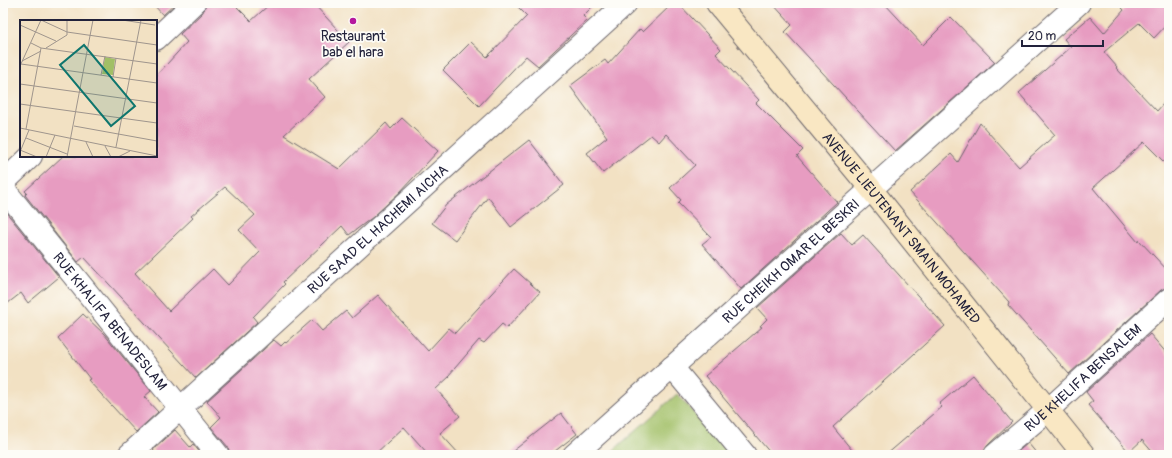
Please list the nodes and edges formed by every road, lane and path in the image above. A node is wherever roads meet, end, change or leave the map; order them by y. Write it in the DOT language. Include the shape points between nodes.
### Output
graph roads {
  1 [pos="194,3"];
  2 [pos="626,3"];
  3 [pos="717,3"];
  4 [pos="1078,3"];
  5 [pos="157,38"];
  6 [pos="30,157"];
  7 [pos="3,183"];
  8 [pos="3,188"];
  9 [pos="871,189"];
  10 [pos="1169,298"];
  11 [pos="672,367"];
  12 [pos="181,408"];
  13 [pos="1048,410"];
  14 [pos="129,455"];
  15 [pos="218,455"];
  16 [pos="574,455"];
  17 [pos="745,455"];
  18 [pos="995,455"];
  19 [pos="1084,455"];
  1 -- 5 [label="street"];
  2 -- 12 [label="street, RUE SAAD EL HACHEMI AICHA"];
  3 -- 9 [label="main road, AVENUE LIEUTENANT SMAIN MOHAMED"];
  4 -- 9 [label="street, RUE CHEIKH OMAR EL BESKRI"];
  6 -- 7 [label="street"];
  8 -- 12 [label="street, RUE KHALIFA BENADESLAM"];
  9 -- 11 [label="street, RUE CHEIKH OMAR EL BESKRI"];
  9 -- 13 [label="main road, AVENUE LIEUTENANT SMAIN MOHAMED"];
  10 -- 13 [label="street, RUE KHELIFA BENSALEM"];
  11 -- 16 [label="street, RUE CHEIKH OMAR EL BESKRI"];
  11 -- 17 [label="street"];
  12 -- 14 [label="street, RUE SAAD EL HACHEMI AICHA"];
  12 -- 15 [label="street, RUE KHALIFA BENADESLAM"];
  13 -- 18 [label="street, RUE KHELIFA BENSALEM"];
  13 -- 19 [label="main road, AVENUE LIEUTENANT SMAIN MOHAMED"];
}
